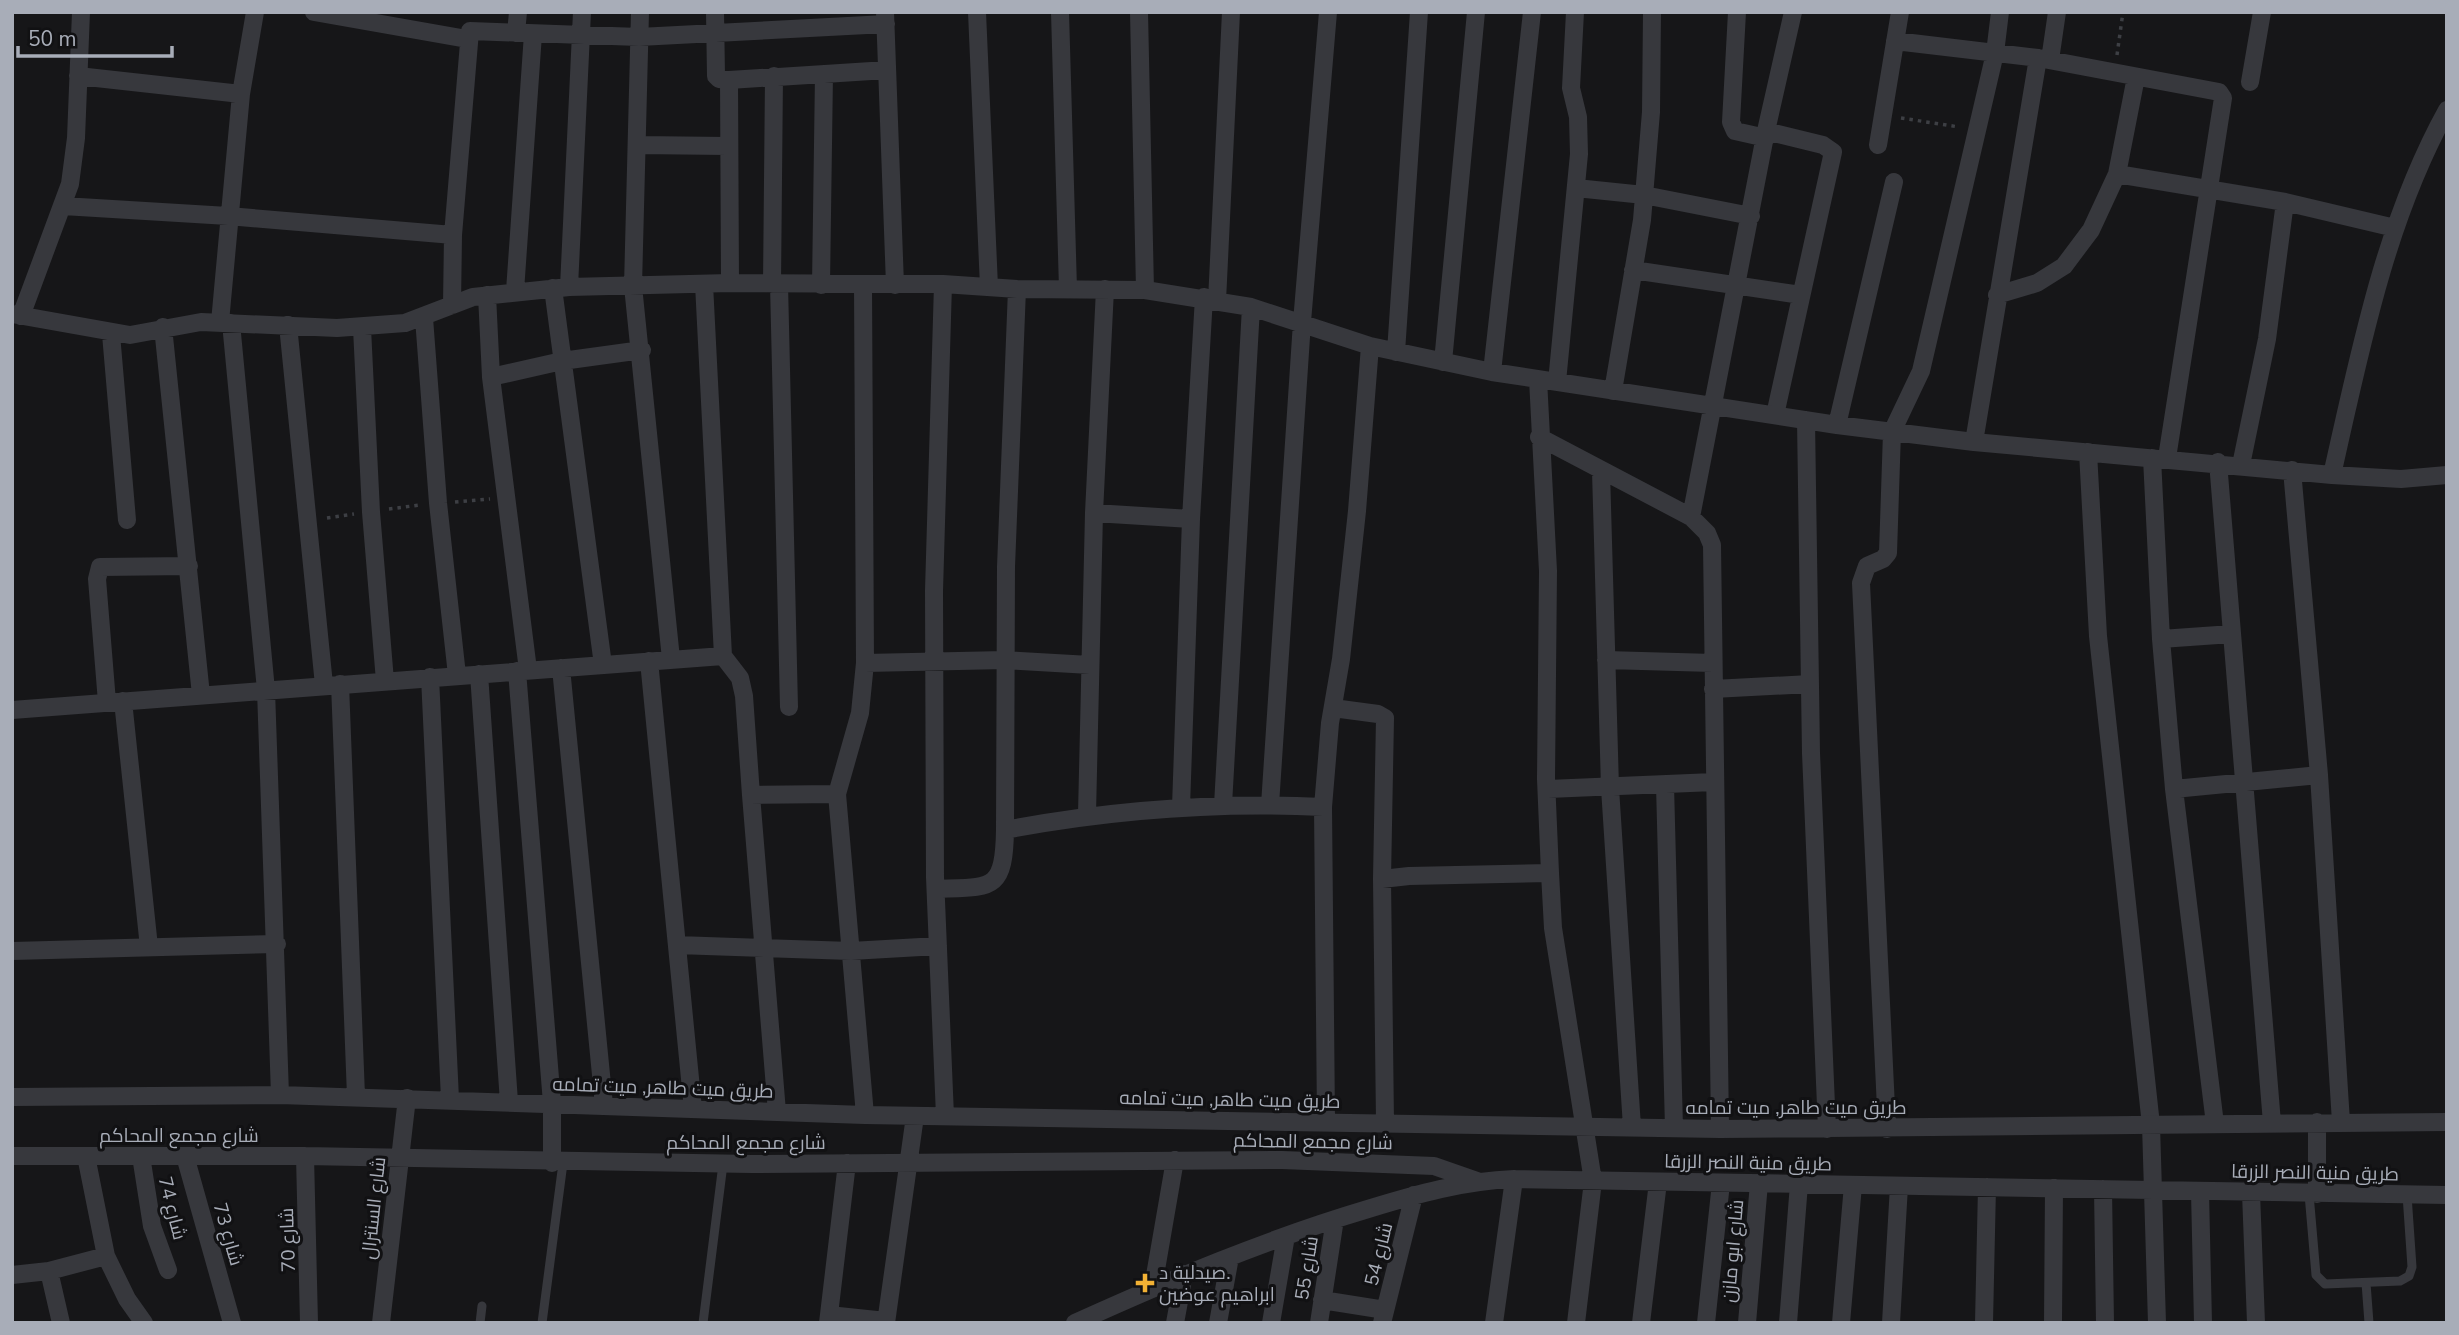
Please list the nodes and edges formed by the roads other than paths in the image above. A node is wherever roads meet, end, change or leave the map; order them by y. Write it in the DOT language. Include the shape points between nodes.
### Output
graph roads {
  1 [pos="81,12"];
  2 [pos="255,12"];
  3 [pos="314,12"];
  4 [pos="518,12"];
  5 [pos="582,12"];
  6 [pos="640,12"];
  7 [pos="715,12"];
  8 [pos="977,12"];
  9 [pos="1060,12"];
  10 [pos="1139,12"];
  11 [pos="1231,12"];
  12 [pos="1328,12"];
  13 [pos="1419,12"];
  14 [pos="1476,12"];
  15 [pos="1532,12"];
  16 [pos="1575,12"];
  17 [pos="1651,12"];
  18 [pos="1737,12"];
  19 [pos="1793,12"];
  20 [pos="1900,12"];
  21 [pos="2000,12"];
  22 [pos="2057,12"];
  23 [pos="2262,12"];
  24 [pos="886,18"];
  25 [pos="715,33"];
  26 [pos="524,34"];
  27 [pos="581,36"];
  28 [pos="639,37"];
  29 [pos="467,39"];
  30 [pos="1895,41"];
  31 [pos="1995,53"];
  32 [pos="2044,59"];
  33 [pos="887,69"];
  34 [pos="824,74"];
  35 [pos="78,76"];
  36 [pos="774,76"];
  37 [pos="2137,76"];
  38 [pos="729,79"];
  39 [pos="2250,82"];
  40 [pos="241,94"];
  41 [pos="2447,110"];
  42 [pos="1766,134"];
  43 [pos="638,145"];
  44 [pos="1878,145"];
  45 [pos="727,146"];
  46 [pos="2117,174"];
  47 [pos="1894,182"];
  48 [pos="1576,188"];
  49 [pos="2207,189"];
  50 [pos="1644,195"];
  51 [pos="2285,202"];
  52 [pos="63,206"];
  53 [pos="228,216"];
  54 [pos="1751,216"];
  55 [pos="2395,228"];
  56 [pos="453,236"];
  57 [pos="1633,270"];
  58 [pos="730,283"];
  59 [pos="704,284"];
  60 [pos="776,284"];
  61 [pos="943,284"];
  62 [pos="821,285"];
  63 [pos="863,285"];
  64 [pos="895,285"];
  65 [pos="633,286"];
  66 [pos="1737,286"];
  67 [pos="989,287"];
  68 [pos="561,288"];
  69 [pos="1017,289"];
  70 [pos="1068,289"];
  71 [pos="1105,289"];
  72 [pos="1145,290"];
  73 [pos="515,291"];
  74 [pos="487,295"];
  75 [pos="1801,295"];
  76 [pos="1997,295"];
  77 [pos="1210,299"];
  78 [pos="452,305"];
  79 [pos="1251,307"];
  80 [pos="17,315"];
  81 [pos="424,318"];
  82 [pos="225,322"];
  83 [pos="1302,322"];
  84 [pos="288,326"];
  85 [pos="163,327"];
  86 [pos="362,328"];
  87 [pos="111,334"];
  88 [pos="1370,346"];
  89 [pos="642,350"];
  90 [pos="1396,352"];
  91 [pos="562,361"];
  92 [pos="1443,362"];
  93 [pos="1492,372"];
  94 [pos="491,376"];
  95 [pos="1538,379"];
  96 [pos="1557,382"];
  97 [pos="1614,390"];
  98 [pos="1712,405"];
  99 [pos="1775,415"];
  100 [pos="1807,420"];
  101 [pos="1837,425"];
  102 [pos="1892,432"];
  103 [pos="1539,437"];
  104 [pos="1974,442"];
  105 [pos="2088,452"];
  106 [pos="2159,458"];
  107 [pos="2218,462"];
  108 [pos="2241,465"];
  109 [pos="2292,470"];
  110 [pos="1601,471"];
  111 [pos="2332,475"];
  112 [pos="2447,475"];
  113 [pos="1094,513"];
  114 [pos="1691,517"];
  115 [pos="1191,519"];
  116 [pos="127,520"];
  117 [pos="189,566"];
  118 [pos="2232,634"];
  119 [pos="2161,639"];
  120 [pos="723,656"];
  121 [pos="671,659"];
  122 [pos="934,660"];
  123 [pos="1006,660"];
  124 [pos="1606,660"];
  125 [pos="649,661"];
  126 [pos="865,663"];
  127 [pos="1713,663"];
  128 [pos="603,665"];
  129 [pos="1090,665"];
  130 [pos="561,668"];
  131 [pos="522,671"];
  132 [pos="479,674"];
  133 [pos="457,675"];
  134 [pos="430,677"];
  135 [pos="385,681"];
  136 [pos="1810,684"];
  137 [pos="332,685"];
  138 [pos="1713,689"];
  139 [pos="266,690"];
  140 [pos="201,695"];
  141 [pos="115,701"];
  142 [pos="789,707"];
  143 [pos="1333,708"];
  144 [pos="12,710"];
  145 [pos="2319,775"];
  146 [pos="1714,782"];
  147 [pos="2244,783"];
  148 [pos="1665,785"];
  149 [pos="1610,788"];
  150 [pos="1548,789"];
  151 [pos="2174,789"];
  152 [pos="837,794"];
  153 [pos="751,795"];
  154 [pos="1223,805"];
  155 [pos="1270,805"];
  156 [pos="1181,807"];
  157 [pos="1323,807"];
  158 [pos="1087,814"];
  159 [pos="1005,830"];
  160 [pos="1550,873"];
  161 [pos="1382,879"];
  162 [pos="936,889"];
  163 [pos="277,944"];
  164 [pos="677,945"];
  165 [pos="765,946"];
  166 [pos="938,946"];
  167 [pos="149,947"];
  168 [pos="12,951"];
  169 [pos="851,951"];
  170 [pos="280,1095"];
  171 [pos="356,1096"];
  172 [pos="12,1097"];
  173 [pos="407,1098"];
  174 [pos="450,1100"];
  175 [pos="509,1102"];
  176 [pos="552,1103"];
  177 [pos="604,1105"];
  178 [pos="693,1109"];
  179 [pos="777,1112"];
  180 [pos="865,1115"];
  181 [pos="915,1116"];
  182 [pos="944,1116"];
  183 [pos="1326,1121"];
  184 [pos="1385,1122"];
  185 [pos="2341,1122"];
  186 [pos="2447,1122"];
  187 [pos="2272,1123"];
  188 [pos="2215,1124"];
  189 [pos="1586,1126"];
  190 [pos="1632,1128"];
  191 [pos="1674,1128"];
  192 [pos="2317,1128"];
  193 [pos="1720,1129"];
  194 [pos="1827,1129"];
  195 [pos="1887,1129"];
  196 [pos="2151,1131"];
  197 [pos="86,1156"];
  198 [pos="141,1156"];
  199 [pos="186,1156"];
  200 [pos="305,1156"];
  201 [pos="12,1157"];
  202 [pos="400,1157"];
  203 [pos="1175,1160"];
  204 [pos="909,1162"];
  205 [pos="558,1163"];
  206 [pos="846,1163"];
  207 [pos="723,1164"];
  208 [pos="1514,1179"];
  209 [pos="1476,1181"];
  210 [pos="1593,1181"];
  211 [pos="1658,1182"];
  212 [pos="1721,1183"];
  213 [pos="1759,1183"];
  214 [pos="1799,1184"];
  215 [pos="2154,1184"];
  216 [pos="1853,1185"];
  217 [pos="1899,1186"];
  218 [pos="1987,1187"];
  219 [pos="2054,1188"];
  220 [pos="2103,1189"];
  221 [pos="2314,1190"];
  222 [pos="2200,1192"];
  223 [pos="2250,1193"];
  224 [pos="1414,1195"];
  225 [pos="2407,1195"];
  226 [pos="2447,1195"];
  227 [pos="1335,1219"];
  228 [pos="1286,1236"];
  229 [pos="106,1256"];
  230 [pos="1230,1257"];
  231 [pos="168,1270"];
  232 [pos="49,1271"];
  233 [pos="1184,1274"];
  234 [pos="12,1275"];
  235 [pos="2366,1283"];
  236 [pos="1153,1287"];
  237 [pos="1322,1300"];
  238 [pos="482,1306"];
  239 [pos="1383,1316"];
  240 [pos="828,1319"];
  241 [pos="886,1322"];
  242 [pos="61,1323"];
  243 [pos="144,1323"];
  244 [pos="232,1323"];
  245 [pos="309,1323"];
  246 [pos="382,1323"];
  247 [pos="480,1323"];
  248 [pos="542,1323"];
  249 [pos="703,1323"];
  250 [pos="1074,1323"];
  251 [pos="1175,1323"];
  252 [pos="1218,1323"];
  253 [pos="1271,1323"];
  254 [pos="1319,1323"];
  255 [pos="1494,1323"];
  256 [pos="1576,1323"];
  257 [pos="1641,1323"];
  258 [pos="1706,1323"];
  259 [pos="1747,1323"];
  260 [pos="1788,1323"];
  261 [pos="1841,1323"];
  262 [pos="1891,1323"];
  263 [pos="1984,1323"];
  264 [pos="2053,1323"];
  265 [pos="2105,1323"];
  266 [pos="2157,1323"];
  267 [pos="2203,1323"];
  268 [pos="2256,1323"];
  269 [pos="2369,1323"];
  1 -- 35 [label="street"];
  2 -- 40 [label="street"];
  3 -- 29 [label="street"];
  4 -- 26 [label="street"];
  5 -- 27 [label="street"];
  6 -- 28 [label="street"];
  7 -- 25 [label="street"];
  8 -- 67 [label="street"];
  9 -- 70 [label="street"];
  10 -- 72 [label="street"];
  11 -- 77 [label="street"];
  12 -- 83 [label="street"];
  13 -- 90 [label="street"];
  14 -- 92 [label="street"];
  15 -- 93 [label="street"];
  16 -- 48 [label="street" via="1571,88 1578,117"];
  17 -- 50 [label="street" via="1651,112"];
  18 -- 42 [label="street" via="1731,122 1735,131"];
  19 -- 42 [label="street"];
  20 -- 30 [label="street"];
  21 -- 31 [label="street"];
  22 -- 32 [label="street"];
  23 -- 39 [label="street"];
  24 -- 25 [label="street"];
  24 -- 33 [label="street"];
  25 -- 28 [label="street"];
  25 -- 38 [label="street" via="716,76"];
  26 -- 27 [label="street"];
  26 -- 29 [label="street" via="470,31"];
  26 -- 73 [label="street"];
  27 -- 28 [label="street"];
  27 -- 68 [label="street"];
  28 -- 43 [label="street"];
  29 -- 56 [label="street"];
  30 -- 31 [label="street"];
  30 -- 44 [label="street"];
  31 -- 32 [label="street"];
  31 -- 102 [label="street" via="1920,371"];
  32 -- 37 [label="street"];
  32 -- 76 [label="street"];
  33 -- 34 [label="street"];
  33 -- 64 [label="street"];
  34 -- 36 [label="street"];
  34 -- 62 [label="street"];
  35 -- 40 [label="street"];
  35 -- 52 [label="street" via="74,161"];
  36 -- 38 [label="street"];
  36 -- 60 [label="street"];
  37 -- 46 [label="street"];
  37 -- 49 [label="street" via="2219,92 2223,98"];
  38 -- 45 [label="street"];
  40 -- 53 [label="street"];
  41 -- 55 [label="street"];
  42 -- 54 [label="street"];
  42 -- 75 [label="street" via="1823,145 1833,152"];
  43 -- 45 [label="street"];
  43 -- 65 [label="street"];
  45 -- 58 [label="street"];
  46 -- 49 [label="street"];
  46 -- 76 [label="street" via="2091,230 2064,266 2037,283"];
  47 -- 101 [label="street"];
  48 -- 50 [label="street"];
  48 -- 96 [label="street"];
  49 -- 51 [label="street"];
  49 -- 106 [label="street"];
  50 -- 54 [label="street"];
  50 -- 57 [label="street"];
  51 -- 55 [label="street"];
  51 -- 108 [label="street" via="2267,339"];
  52 -- 53 [label="street"];
  52 -- 80 [label="street"];
  53 -- 56 [label="street"];
  53 -- 82 [label="street"];
  54 -- 66 [label="street"];
  55 -- 111 [label="street"];
  56 -- 78 [label="street"];
  57 -- 66 [label="street"];
  57 -- 97 [label="street"];
  58 -- 59 [label="street"];
  58 -- 60 [label="street"];
  59 -- 65 [label="street"];
  59 -- 120 [label="street"];
  60 -- 62 [label="street"];
  60 -- 142 [label="street"];
  61 -- 64 [label="street"];
  61 -- 67 [label="street"];
  61 -- 122 [label="street"];
  62 -- 63 [label="street"];
  63 -- 64 [label="street"];
  63 -- 126 [label="street"];
  65 -- 68 [label="street"];
  65 -- 89 [label="street"];
  66 -- 75 [label="street"];
  66 -- 98 [label="street"];
  67 -- 69 [label="street"];
  68 -- 73 [label="street"];
  68 -- 91 [label="street"];
  69 -- 70 [label="street"];
  69 -- 123 [label="street"];
  70 -- 71 [label="street"];
  71 -- 72 [label="street"];
  71 -- 113 [label="street"];
  72 -- 77 [label="street"];
  73 -- 74 [label="street"];
  74 -- 78 [label="street"];
  74 -- 94 [label="street"];
  75 -- 99 [label="street"];
  76 -- 104 [label="street"];
  77 -- 79 [label="street"];
  77 -- 115 [label="street"];
  78 -- 81 [label="street"];
  79 -- 83 [label="street"];
  79 -- 154 [label="street"];
  80 -- 87 [label="street"];
  81 -- 86 [label="street"];
  81 -- 133 [label="street"];
  82 -- 84 [label="street"];
  82 -- 85 [label="street"];
  82 -- 139 [label="street"];
  83 -- 88 [label="street"];
  83 -- 155 [label="street"];
  84 -- 86 [label="street"];
  84 -- 137 [label="street" via="306,521"];
  85 -- 87 [label="street" via="130,335"];
  85 -- 117 [label="street"];
  86 -- 135 [label="street"];
  87 -- 116 [label="street"];
  88 -- 90 [label="street"];
  88 -- 143 [label="street" via="1342,659"];
  89 -- 91 [label="street"];
  89 -- 121 [label="street"];
  90 -- 92 [label="street"];
  91 -- 94 [label="street"];
  91 -- 128 [label="street"];
  92 -- 93 [label="street"];
  93 -- 95 [label="street"];
  94 -- 131 [label="street"];
  95 -- 96 [label="street"];
  95 -- 103 [label="street"];
  96 -- 97 [label="street"];
  97 -- 98 [label="street"];
  98 -- 99 [label="street"];
  98 -- 114 [label="street"];
  99 -- 100 [label="street"];
  100 -- 101 [label="street"];
  100 -- 136 [label="street"];
  101 -- 102 [label="street"];
  102 -- 104 [label="street"];
  102 -- 195 [label="street" via="1888,553 1867,566 1861,583"];
  103 -- 110 [label="street"];
  103 -- 150 [label="street" via="1548,571"];
  104 -- 105 [label="street"];
  105 -- 106 [label="street"];
  105 -- 196 [label="street" via="2098,636"];
  106 -- 107 [label="street"];
  106 -- 119 [label="street"];
  107 -- 108 [label="street"];
  107 -- 118 [label="street"];
  108 -- 109 [label="street"];
  109 -- 111 [label="street"];
  109 -- 145 [label="street"];
  110 -- 114 [label="street"];
  110 -- 124 [label="street"];
  111 -- 112 [label="street" via="2401,479"];
  113 -- 115 [label="street"];
  113 -- 129 [label="street"];
  114 -- 127 [label="street" via="1712,545"];
  115 -- 156 [label="street"];
  117 -- 140 [label="street"];
  117 -- 141 [label="street" via="100,567 97,579"];
  118 -- 119 [label="street"];
  118 -- 147 [label="street"];
  119 -- 151 [label="street"];
  120 -- 121 [label="street"];
  120 -- 153 [label="street" via="740,678 744,696"];
  121 -- 125 [label="street"];
  122 -- 123 [label="street"];
  122 -- 126 [label="street"];
  122 -- 162 [label="street"];
  123 -- 129 [label="street"];
  123 -- 159 [label="street"];
  124 -- 127 [label="street"];
  124 -- 149 [label="street"];
  125 -- 128 [label="street"];
  125 -- 164 [label="street"];
  126 -- 152 [label="street" via="860,713"];
  127 -- 138 [label="street"];
  128 -- 130 [label="street"];
  129 -- 158 [label="street"];
  130 -- 131 [label="street"];
  130 -- 177 [label="street"];
  131 -- 132 [label="street"];
  131 -- 176 [label="street"];
  132 -- 133 [label="street"];
  132 -- 175 [label="street"];
  133 -- 134 [label="street"];
  134 -- 135 [label="street"];
  134 -- 174 [label="street"];
  135 -- 137 [label="street"];
  136 -- 138 [label="street"];
  136 -- 194 [label="street"];
  137 -- 139 [label="street"];
  137 -- 171 [label="street"];
  138 -- 146 [label="street"];
  139 -- 140 [label="street"];
  139 -- 163 [label="street"];
  140 -- 141 [label="street"];
  141 -- 144 [label="street"];
  141 -- 167 [label="street"];
  143 -- 157 [label="street"];
  143 -- 161 [label="street" via="1385,718"];
  145 -- 147 [label="street"];
  145 -- 185 [label="street"];
  146 -- 148 [label="street"];
  146 -- 193 [label="street"];
  147 -- 151 [label="street"];
  147 -- 187 [label="street"];
  148 -- 149 [label="street"];
  148 -- 191 [label="street"];
  149 -- 150 [label="street"];
  149 -- 190 [label="street"];
  150 -- 160 [label="street"];
  151 -- 188 [label="street"];
  152 -- 153 [label="street"];
  152 -- 169 [label="street"];
  153 -- 165 [label="street"];
  154 -- 155 [label="street"];
  154 -- 156 [label="street"];
  155 -- 157 [label="street"];
  156 -- 158 [label="street"];
  157 -- 183 [label="street"];
  158 -- 159 [label="street"];
  159 -- 162 [label="street" via="1003,869 994,881 980,888"];
  160 -- 161 [label="street"];
  160 -- 189 [label="street" via="1553,928"];
  161 -- 184 [label="street"];
  162 -- 166 [label="street"];
  163 -- 167 [label="street"];
  163 -- 170 [label="street"];
  164 -- 165 [label="street"];
  164 -- 178 [label="street"];
  165 -- 169 [label="street"];
  165 -- 179 [label="street"];
  166 -- 169 [label="street"];
  166 -- 182 [label="street"];
  167 -- 168 [label="street"];
  169 -- 180 [label="street"];
  170 -- 171 [label="street, طريق ميت طاهر, ميت تمامه"];
  170 -- 172 [label="street, طريق ميت طاهر, ميت تمامه"];
  171 -- 173 [label="street, طريق ميت طاهر, ميت تمامه"];
  173 -- 174 [label="street, طريق ميت طاهر, ميت تمامه"];
  173 -- 202 [label="street, شارع السنترال"];
  174 -- 175 [label="street, طريق ميت طاهر, ميت تمامه"];
  175 -- 176 [label="street, طريق ميت طاهر, ميت تمامه"];
  176 -- 177 [label="street, طريق ميت طاهر, ميت تمامه"];
  176 -- 205 [label="street"];
  177 -- 178 [label="street, طريق ميت طاهر, ميت تمامه"];
  178 -- 179 [label="street, طريق ميت طاهر, ميت تمامه"];
  179 -- 180 [label="street, طريق ميت طاهر, ميت تمامه"];
  180 -- 181 [label="street, طريق ميت طاهر, ميت تمامه"];
  181 -- 182 [label="street, طريق ميت طاهر, ميت تمامه"];
  181 -- 204 [label="street"];
  182 -- 183 [label="street, طريق ميت طاهر, ميت تمامه"];
  183 -- 184 [label="street, طريق ميت طاهر, ميت تمامه"];
  184 -- 189 [label="street, طريق ميت طاهر, ميت تمامه"];
  185 -- 186 [label="street, طريق ميت طاهر, ميت تمامه"];
  185 -- 192 [label="street, طريق ميت طاهر, ميت تمامه"];
  187 -- 188 [label="street, طريق ميت طاهر, ميت تمامه"];
  187 -- 192 [label="street, طريق ميت طاهر, ميت تمامه"];
  188 -- 196 [label="street, طريق ميت طاهر, ميت تمامه"];
  189 -- 190 [label="street, طريق ميت طاهر, ميت تمامه"];
  189 -- 210 [label="street"];
  190 -- 191 [label="street, طريق ميت طاهر, ميت تمامه"];
  191 -- 193 [label="street, طريق ميت طاهر, ميت تمامه"];
  192 -- 221 [label="street"];
  193 -- 194 [label="street, طريق ميت طاهر, ميت تمامه"];
  194 -- 195 [label="street, طريق ميت طاهر, ميت تمامه"];
  195 -- 196 [label="street, طريق ميت طاهر, ميت تمامه"];
  196 -- 215 [label="street"];
  197 -- 198 [label="street, شارع مجمع المحاكم"];
  197 -- 201 [label="street, شارع مجمع المحاكم"];
  197 -- 229 [label="street"];
  198 -- 199 [label="street, شارع مجمع المحاكم"];
  198 -- 231 [label="street, شارع 74" via="152,1226"];
  199 -- 200 [label="street, شارع مجمع المحاكم"];
  199 -- 244 [label="street, شارع 73"];
  200 -- 202 [label="street, شارع مجمع المحاكم"];
  200 -- 245 [label="street, شارع 70"];
  202 -- 205 [label="street, شارع مجمع المحاكم"];
  202 -- 246 [label="street, شارع السنترال"];
  203 -- 204 [label="street, شارع مجمع المحاكم"];
  203 -- 209 [label="street, شارع مجمع المحاكم" via="1434,1166"];
  203 -- 236 [label="street"];
  204 -- 206 [label="street, شارع مجمع المحاكم"];
  204 -- 241 [label="street"];
  205 -- 207 [label="street, شارع مجمع المحاكم"];
  205 -- 248 [label="lane"];
  206 -- 207 [label="street, شارع مجمع المحاكم"];
  206 -- 240 [label="street"];
  207 -- 249 [label="lane"];
  208 -- 209 [label="street, طريق منية النصر الزرقا"];
  208 -- 210 [label="street, طريق منية النصر الزرقا"];
  208 -- 255 [label="street"];
  209 -- 224 [label="street, طريق منية النصر الزرقا"];
  210 -- 211 [label="street, طريق منية النصر الزرقا"];
  210 -- 256 [label="street"];
  211 -- 212 [label="street, طريق منية النصر الزرقا"];
  211 -- 257 [label="street"];
  212 -- 213 [label="street, طريق منية النصر الزرقا"];
  212 -- 258 [label="street"];
  213 -- 214 [label="street, طريق منية النصر الزرقا"];
  213 -- 259 [label="street, شارع ابو مازن"];
  214 -- 216 [label="street, طريق منية النصر الزرقا"];
  214 -- 260 [label="street"];
  215 -- 220 [label="street, طريق منية النصر الزرقا"];
  215 -- 222 [label="street, طريق منية النصر الزرقا"];
  215 -- 266 [label="street"];
  216 -- 217 [label="street, طريق منية النصر الزرقا"];
  216 -- 261 [label="street"];
  217 -- 218 [label="street, طريق منية النصر الزرقا"];
  217 -- 262 [label="street"];
  218 -- 219 [label="street, طريق منية النصر الزرقا"];
  218 -- 263 [label="street"];
  219 -- 220 [label="street, طريق منية النصر الزرقا"];
  219 -- 264 [label="street"];
  220 -- 265 [label="street"];
  221 -- 223 [label="street, طريق منية النصر الزرقا"];
  221 -- 225 [label="street, طريق منية النصر الزرقا"];
  221 -- 235 [label="lane" via="2318,1279 2325,1284"];
  222 -- 223 [label="street, طريق منية النصر الزرقا"];
  222 -- 267 [label="street"];
  223 -- 268 [label="street"];
  224 -- 227 [label="street, طريق منية النصر الزرقا"];
  224 -- 239 [label="street, شارع 54"];
  225 -- 226 [label="street, طريق منية النصر الزرقا"];
  225 -- 235 [label="lane" via="2412,1272 2400,1281"];
  227 -- 228 [label="street, طريق منية النصر الزرقا"];
  227 -- 237 [label="street, شارع 55"];
  228 -- 230 [label="street, طريق منية النصر الزرقا"];
  228 -- 253 [label="street"];
  229 -- 232 [label="street"];
  229 -- 243 [label="street"];
  230 -- 233 [label="street, طريق منية النصر الزرقا"];
  230 -- 252 [label="street"];
  232 -- 234 [label="street"];
  232 -- 242 [label="street"];
  233 -- 236 [label="street, طريق منية النصر الزرقا"];
  233 -- 251 [label="street"];
  235 -- 269 [label="lane"];
  236 -- 250 [label="street, طريق منية النصر الزرقا"];
  237 -- 239 [label="street"];
  237 -- 254 [label="street, شارع 55"];
  238 -- 247 [label="lane"];
  240 -- 241 [label="street"];
}
